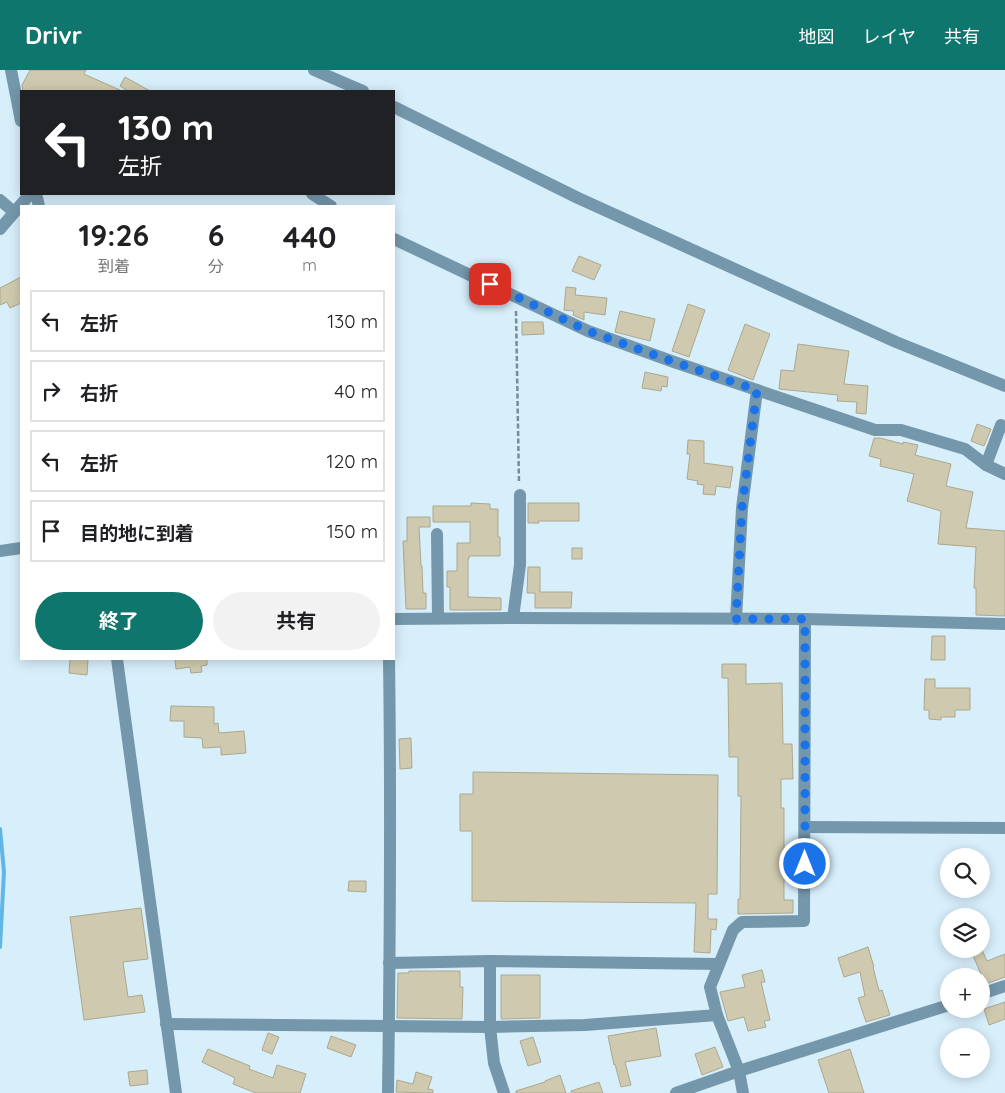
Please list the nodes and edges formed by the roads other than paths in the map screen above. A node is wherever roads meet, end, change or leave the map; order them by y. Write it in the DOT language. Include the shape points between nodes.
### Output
graph roads {
  1 [pos="11,70"];
  2 [pos="314,70"];
  3 [pos="361,90"];
  4 [pos="395,107"];
  5 [pos="20,117"];
  6 [pos="29,195"];
  7 [pos="313,195"];
  8 [pos="0,200"];
  9 [pos="20,205"];
  10 [pos="20,205"];
  11 [pos="328,205"];
  12 [pos="14,212"];
  13 [pos="0,229"];
  14 [pos="395,239"];
  15 [pos="1005,386"];
  16 [pos="757,390"];
  17 [pos="1001,425"];
  18 [pos="986,465"];
  19 [pos="1005,474"];
  20 [pos="520,495"];
  21 [pos="437,534"];
  22 [pos="20,548"];
  23 [pos="0,552"];
  24 [pos="438,618"];
  25 [pos="513,618"];
  26 [pos="395,619"];
  27 [pos="736,619"];
  28 [pos="805,619"];
  29 [pos="1005,624"];
  30 [pos="117,660"];
  31 [pos="389,660"];
  32 [pos="806,826"];
  33 [pos="1005,828"];
  34 [pos="490,961"];
  35 [pos="389,963"];
  36 [pos="719,964"];
  37 [pos="1005,986"];
  38 [pos="990,991"];
  39 [pos="940,1009"];
  40 [pos="717,1015"];
  41 [pos="166,1024"];
  42 [pos="388,1026"];
  43 [pos="490,1028"];
  44 [pos="739,1071"];
  45 [pos="176,1093"];
  46 [pos="388,1093"];
  47 [pos="504,1093"];
  48 [pos="676,1093"];
  49 [pos="743,1093"];
  1 -- 5 [label="street"];
  2 -- 3 [label="street"];
  4 -- 15 [label="street" via="587,202 896,342"];
  6 -- 9 [label="street"];
  7 -- 11 [label="street"];
  8 -- 12 [label="street"];
  10 -- 12 [label="street"];
  12 -- 13 [label="street"];
  14 -- 16 [label="street" via="588,331"];
  16 -- 18 [label="street" via="876,430 901,430 965,449"];
  16 -- 27 [label="street" via="742,508"];
  17 -- 18 [label="street"];
  18 -- 19 [label="street"];
  20 -- 25 [label="street" via="520,564"];
  21 -- 24 [label="street"];
  22 -- 23 [label="street"];
  24 -- 25 [label="street"];
  24 -- 26 [label="street"];
  25 -- 27 [label="street"];
  27 -- 28 [label="street"];
  28 -- 29 [label="street"];
  28 -- 32 [label="street"];
  30 -- 41 [label="street"];
  31 -- 35 [label="street"];
  32 -- 33 [label="street"];
  32 -- 36 [label="street" via="804,921 742,922 733,930"];
  34 -- 35 [label="street"];
  34 -- 36 [label="street"];
  34 -- 43 [label="street"];
  35 -- 42 [label="street"];
  36 -- 40 [label="street" via="710,987"];
  37 -- 38 [label="street"];
  39 -- 44 [label="street"];
  40 -- 43 [label="street"];
  40 -- 44 [label="street"];
  41 -- 42 [label="street"];
  41 -- 45 [label="street"];
  42 -- 43 [label="street"];
  42 -- 46 [label="street"];
  43 -- 47 [label="street" via="494,1063"];
  44 -- 48 [label="street"];
  44 -- 49 [label="street"];
}
